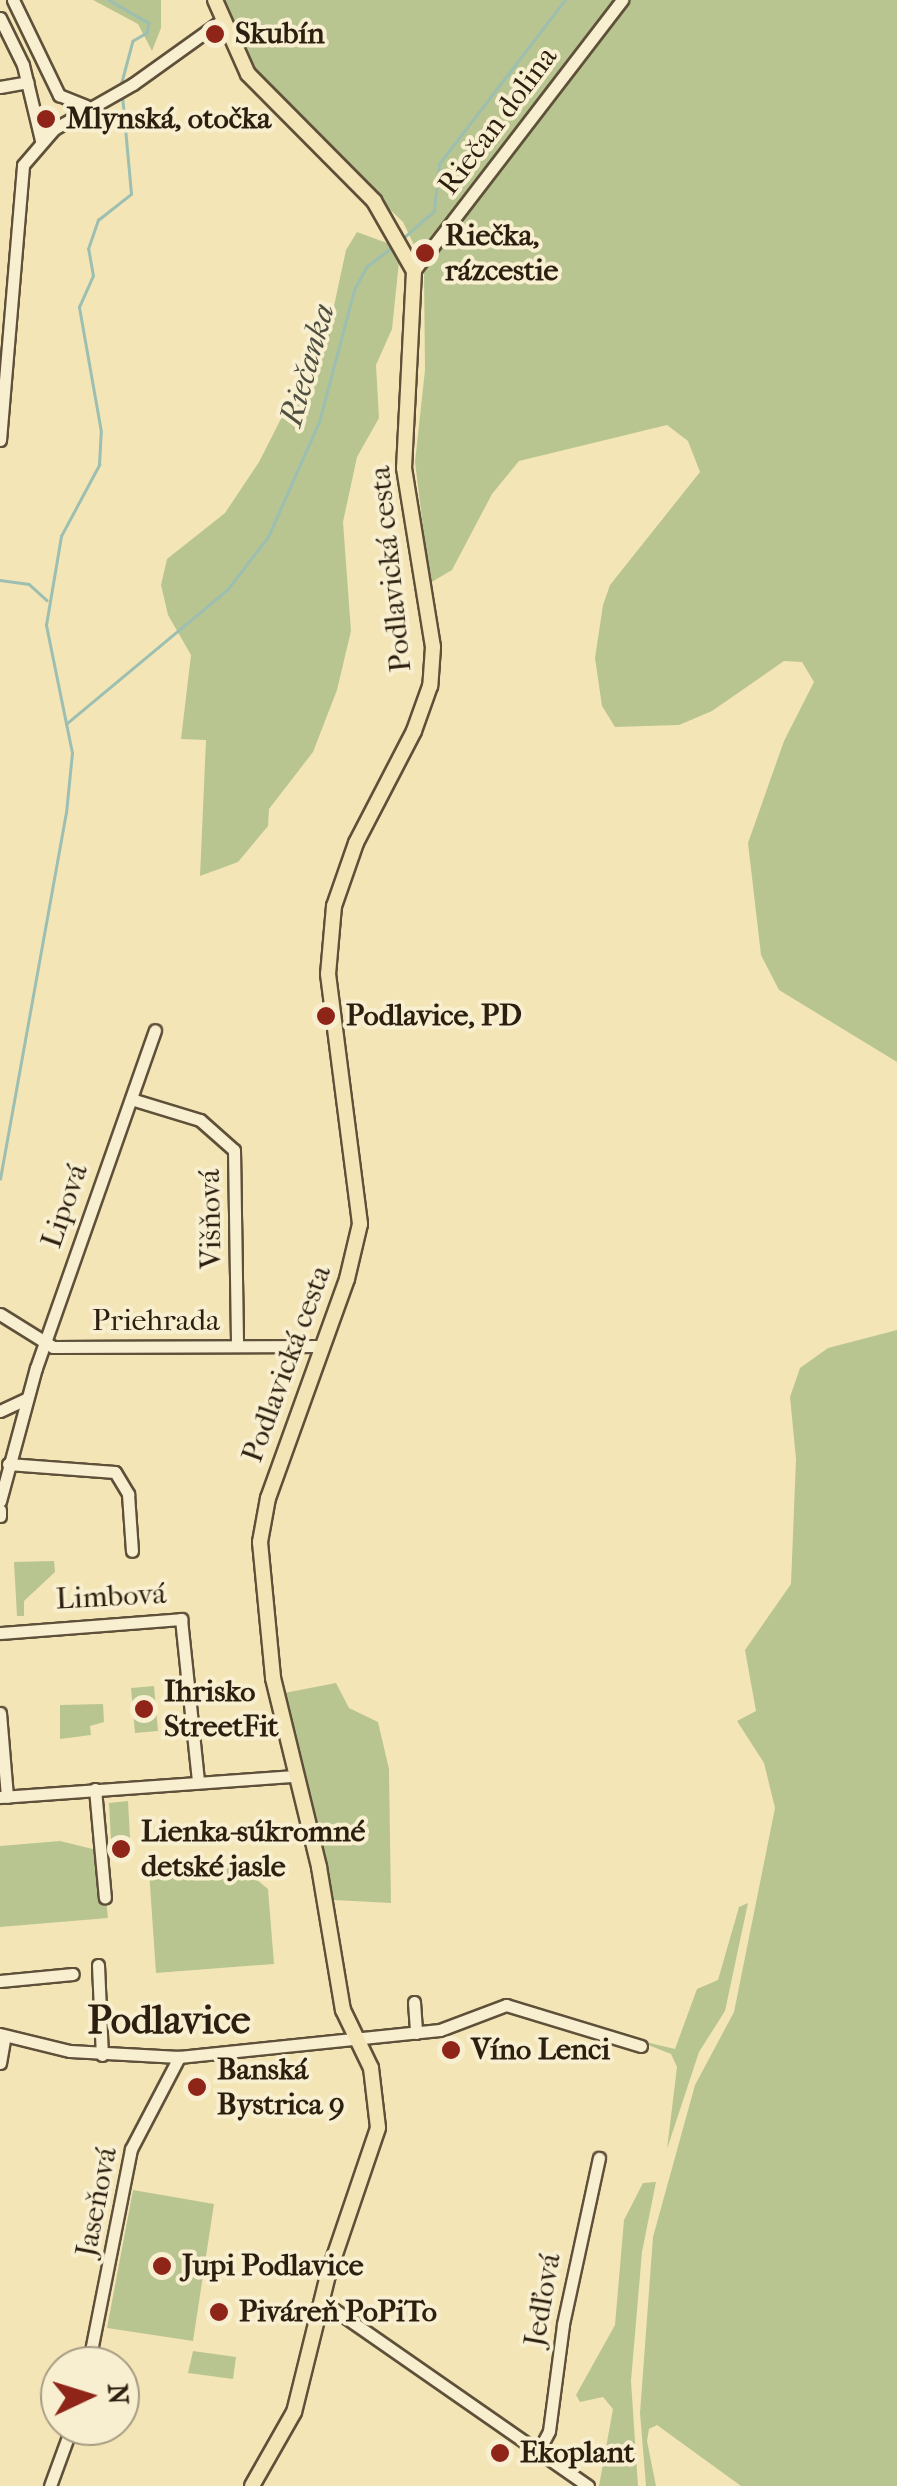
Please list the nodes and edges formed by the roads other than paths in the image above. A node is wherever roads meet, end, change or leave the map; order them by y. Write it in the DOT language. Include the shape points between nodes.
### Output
graph roads {
  1 [pos="13,0"];
  2 [pos="215,0"];
  3 [pos="622,0"];
  4 [pos="0,18"];
  5 [pos="221,22"];
  6 [pos="28,82"];
  7 [pos="0,87"];
  8 [pos="86,106"];
  9 [pos="40,140"];
  10 [pos="414,271"];
  11 [pos="0,440"];
  12 [pos="155,1030"];
  13 [pos="132,1099"];
  14 [pos="0,1314"];
  15 [pos="44,1344"];
  16 [pos="237,1346"];
  17 [pos="322,1346"];
  18 [pos="26,1399"];
  19 [pos="0,1411"];
  20 [pos="8,1464"];
  21 [pos="0,1501"];
  22 [pos="132,1551"];
  23 [pos="0,1633"];
  24 [pos="0,1713"];
  25 [pos="296,1776"];
  26 [pos="198,1782"];
  27 [pos="95,1789"];
  28 [pos="3,1797"];
  29 [pos="105,1898"];
  30 [pos="98,1965"];
  31 [pos="73,1974"];
  32 [pos="0,1981"];
  33 [pos="414,2002"];
  34 [pos="416,2033"];
  35 [pos="2,2035"];
  36 [pos="356,2038"];
  37 [pos="641,2046"];
  38 [pos="102,2055"];
  39 [pos="179,2057"];
  40 [pos="0,2063"];
  41 [pos="599,2158"];
  42 [pos="322,2301"];
  43 [pos="92,2346"];
  44 [pos="65,2446"];
  45 [pos="539,2450"];
  46 [pos="50,2486"];
  47 [pos="252,2486"];
  48 [pos="588,2486"];
  1 -- 8 [label="street" via="59,95"];
  2 -- 5 [label="main road, Podlavická cesta"];
  3 -- 10 [label="street, Riečan dolina"];
  4 -- 6 [label="street"];
  5 -- 8 [label="street" via="126,88"];
  5 -- 10 [label="main road, Podlavická cesta" via="248,74 397,232"];
  6 -- 7 [label="street"];
  6 -- 9 [label="street"];
  8 -- 9 [label="street"];
  9 -- 11 [label="street" via="19,179"];
  10 -- 17 [label="main road, Podlavická cesta" via="404,468 432,666 414,731 343,875 331,924 332,1010 361,1207 354,1259"];
  12 -- 13 [label="street, Lipová"];
  13 -- 15 [label="street, Lipová"];
  13 -- 16 [label="street, Višňová" via="206,1123 234,1150"];
  14 -- 15 [label="street"];
  15 -- 16 [label="street, Priehrada"];
  15 -- 18 [label="street, Lipová"];
  16 -- 17 [label="street, Priehrada"];
  17 -- 25 [label="main road, Podlavická cesta" via="268,1498 260,1542 266,1640"];
  18 -- 19 [label="street"];
  18 -- 20 [label="street, Lipová"];
  20 -- 21 [label="street, Lipová"];
  20 -- 22 [label="street" via="115,1472 128,1494"];
  23 -- 26 [label="street, Limbová" via="182,1619"];
  24 -- 28 [label="street"];
  25 -- 26 [label="street"];
  25 -- 36 [label="main road, Podlavická cesta" via="343,2010"];
  26 -- 27 [label="street"];
  27 -- 28 [label="street"];
  27 -- 29 [label="street"];
  30 -- 38 [label="street"];
  31 -- 32 [label="street"];
  33 -- 34 [label="street"];
  34 -- 36 [label="street"];
  34 -- 37 [label="street" via="447,2029 506,2005"];
  35 -- 38 [label="street"];
  35 -- 40 [label="street"];
  36 -- 39 [label="street"];
  36 -- 42 [label="main road, Podlavická cesta" via="371,2068 378,2128"];
  38 -- 39 [label="street"];
  39 -- 43 [label="street, Jaseňová" via="131,2149"];
  41 -- 45 [label="street, Jedľová" via="565,2310 550,2430"];
  42 -- 45 [label="street"];
  42 -- 47 [label="main road, Podlavická cesta" via="294,2412"];
  44 -- 46 [label="street"];
  45 -- 48 [label="street"];
}
